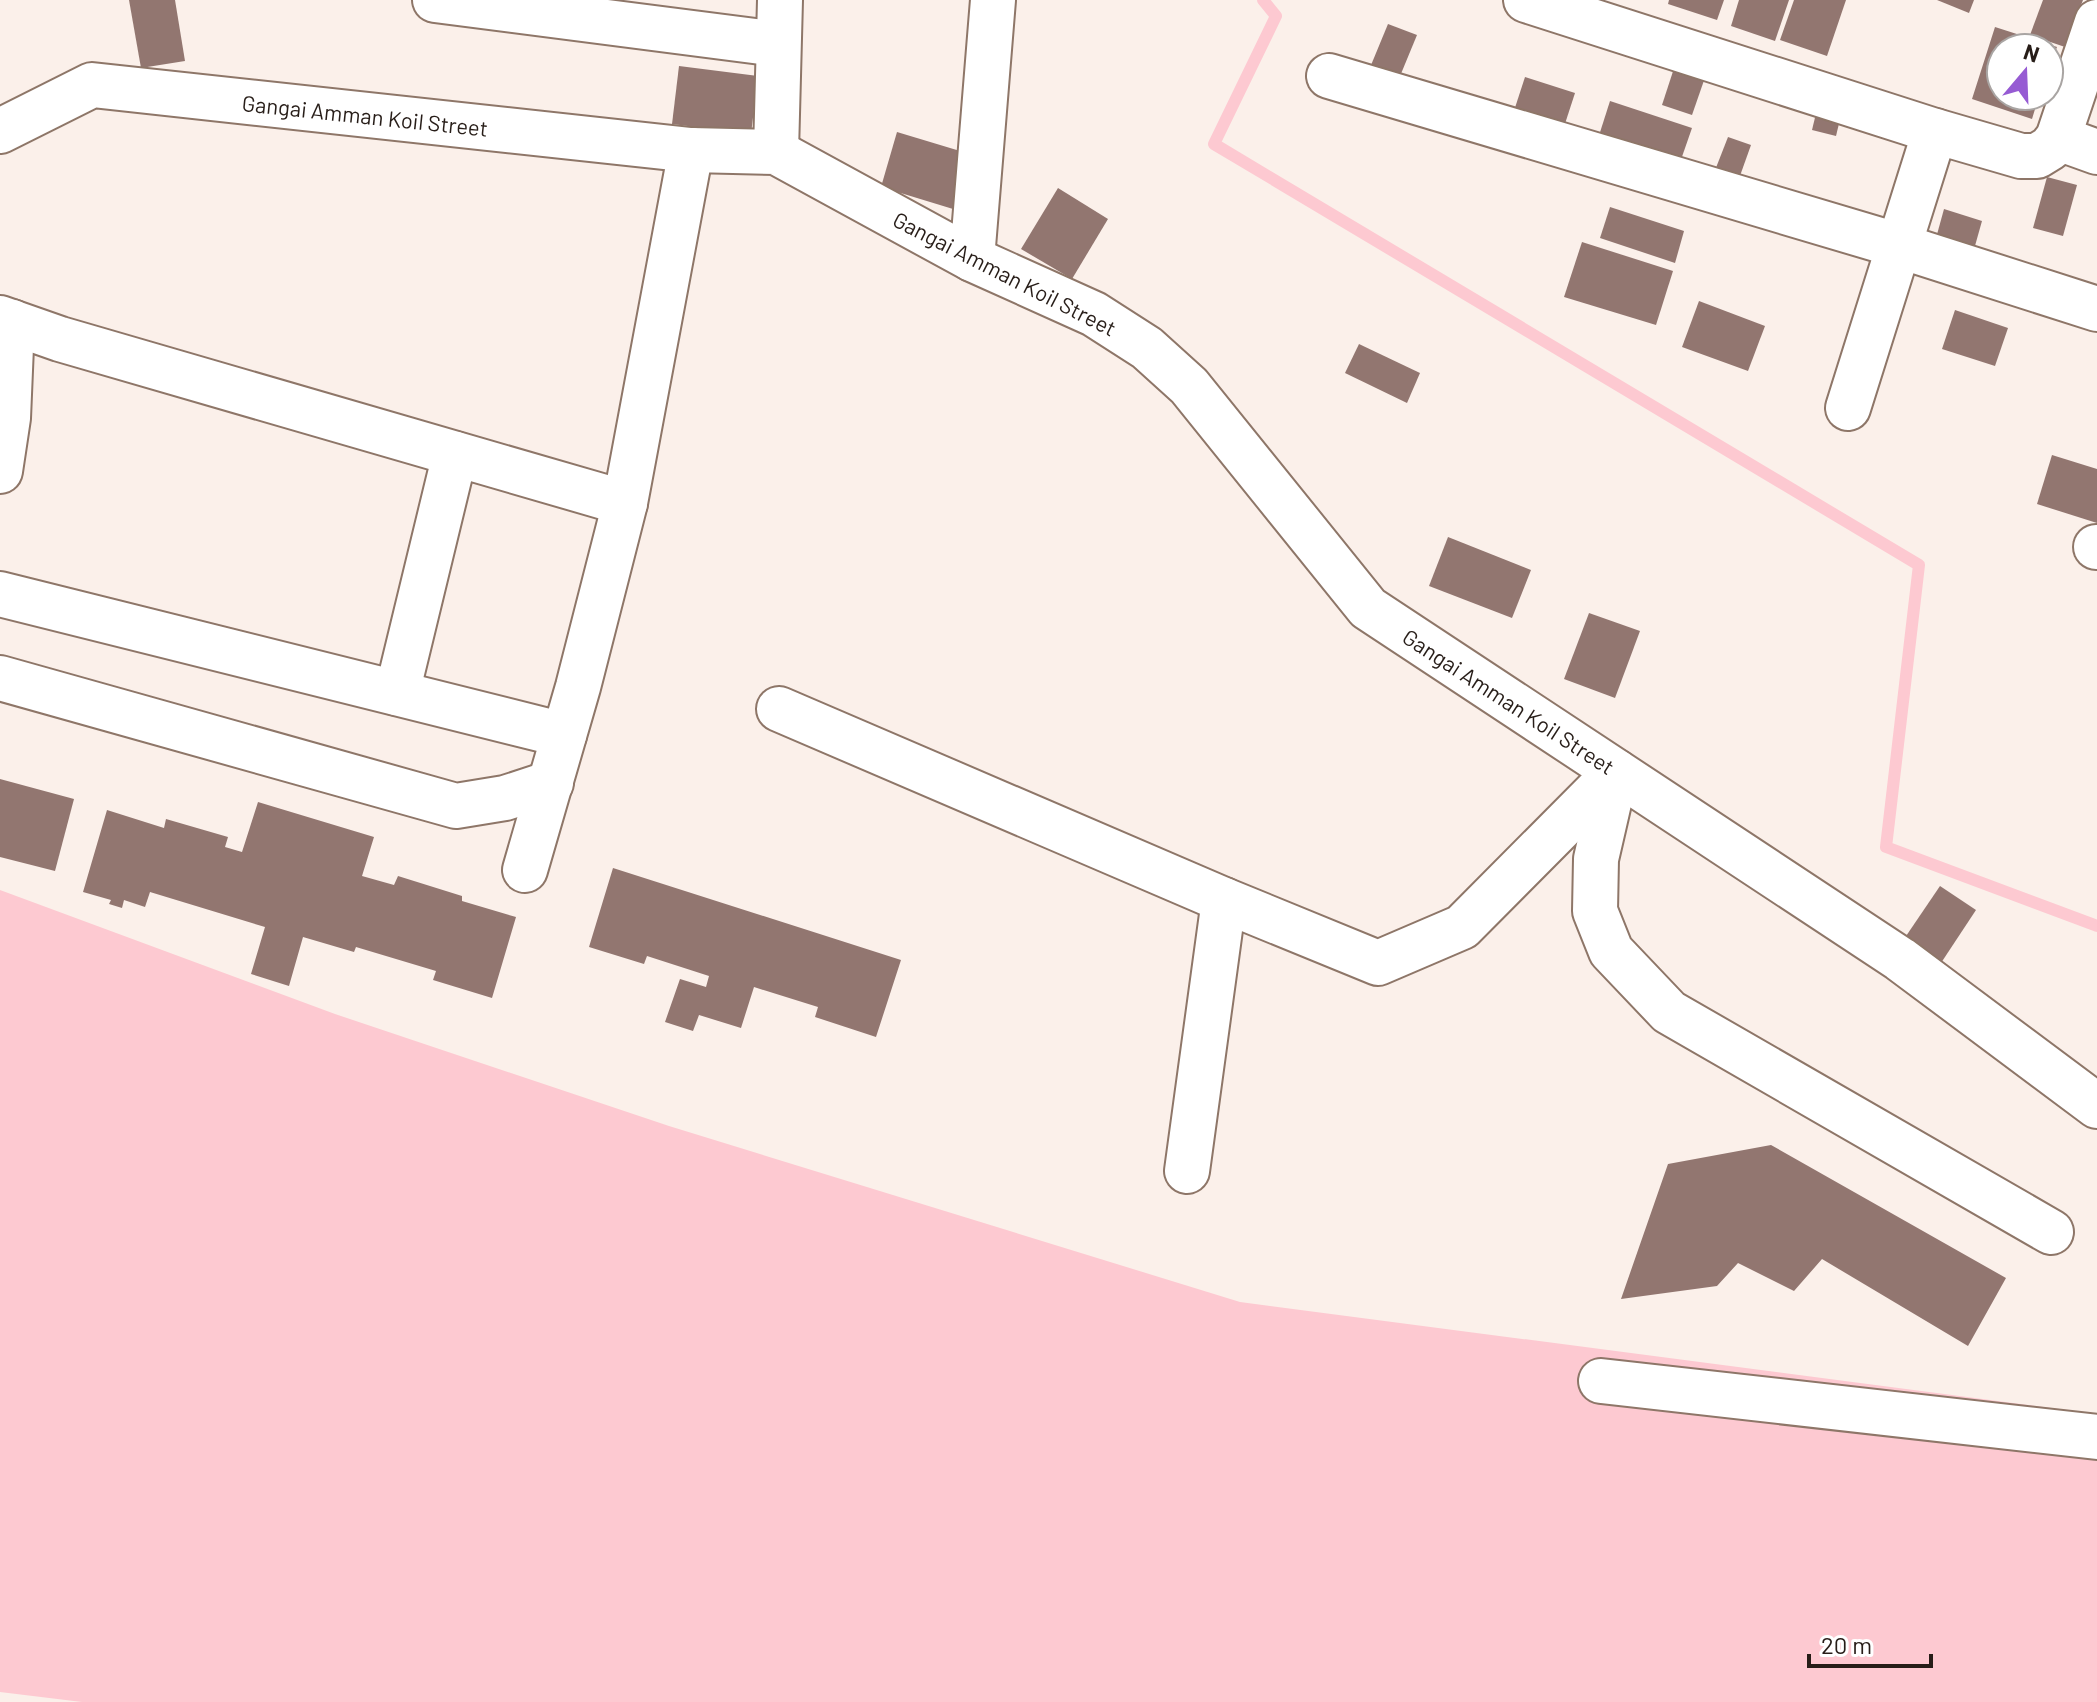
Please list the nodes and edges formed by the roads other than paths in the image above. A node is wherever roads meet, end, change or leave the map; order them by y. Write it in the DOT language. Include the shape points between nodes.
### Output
graph roads {
  1 [pos="435,0"];
  2 [pos="780,0"];
  3 [pos="993,0"];
  4 [pos="1526,0"];
  5 [pos="2097,22"];
  6 [pos="778,44"];
  7 [pos="1329,76"];
  8 [pos="0,131"];
  9 [pos="1935,131"];
  10 [pos="2077,145"];
  11 [pos="691,150"];
  12 [pos="776,152"];
  13 [pos="1900,246"];
  14 [pos="972,259"];
  15 [pos="2097,309"];
  16 [pos="6,320"];
  17 [pos="1848,408"];
  18 [pos="455,454"];
  19 [pos="0,471"];
  20 [pos="625,503"];
  21 [pos="0,594"];
  22 [pos="0,678"];
  23 [pos="397,693"];
  24 [pos="779,709"];
  25 [pos="564,735"];
  26 [pos="1616,772"];
  27 [pos="551,783"];
  28 [pos="525,870"];
  29 [pos="1224,900"];
  30 [pos="2097,1106"];
  31 [pos="1187,1171"];
  32 [pos="2051,1232"];
  33 [pos="1601,1381"];
  34 [pos="2097,1437"];
  1 -- 6 [label="street"];
  2 -- 6 [label="street"];
  3 -- 14 [label="street"];
  4 -- 9 [label="street"];
  5 -- 10 [label="street"];
  6 -- 12 [label="street"];
  7 -- 13 [label="street"];
  8 -- 11 [label="street, Gangai Amman Koil Street" via="92,85"];
  9 -- 10 [label="street" via="2021,156"];
  9 -- 13 [label="street"];
  11 -- 12 [label="street, Gangai Amman Koil Street"];
  11 -- 20 [label="street"];
  12 -- 14 [label="street, Gangai Amman Koil Street"];
  13 -- 15 [label="street"];
  13 -- 17 [label="street"];
  14 -- 26 [label="street, Gangai Amman Koil Street" via="1094,314 1147,348 1189,386 1368,608"];
  16 -- 18 [label="street"];
  16 -- 19 [label="street" via="8,418"];
  18 -- 20 [label="street"];
  18 -- 23 [label="street"];
  20 -- 25 [label="street"];
  21 -- 23 [label="street"];
  22 -- 27 [label="street" via="456,806"];
  23 -- 25 [label="street"];
  24 -- 29 [label="street"];
  25 -- 27 [label="street"];
  26 -- 29 [label="street" via="1462,927 1378,963"];
  26 -- 30 [label="street, Gangai Amman Koil Street" via="1900,959"];
  26 -- 32 [label="street" via="1596,859 1595,911 1620,961 1669,1012"];
  27 -- 28 [label="street"];
  29 -- 31 [label="street"];
  33 -- 34 [label="street"];
}
